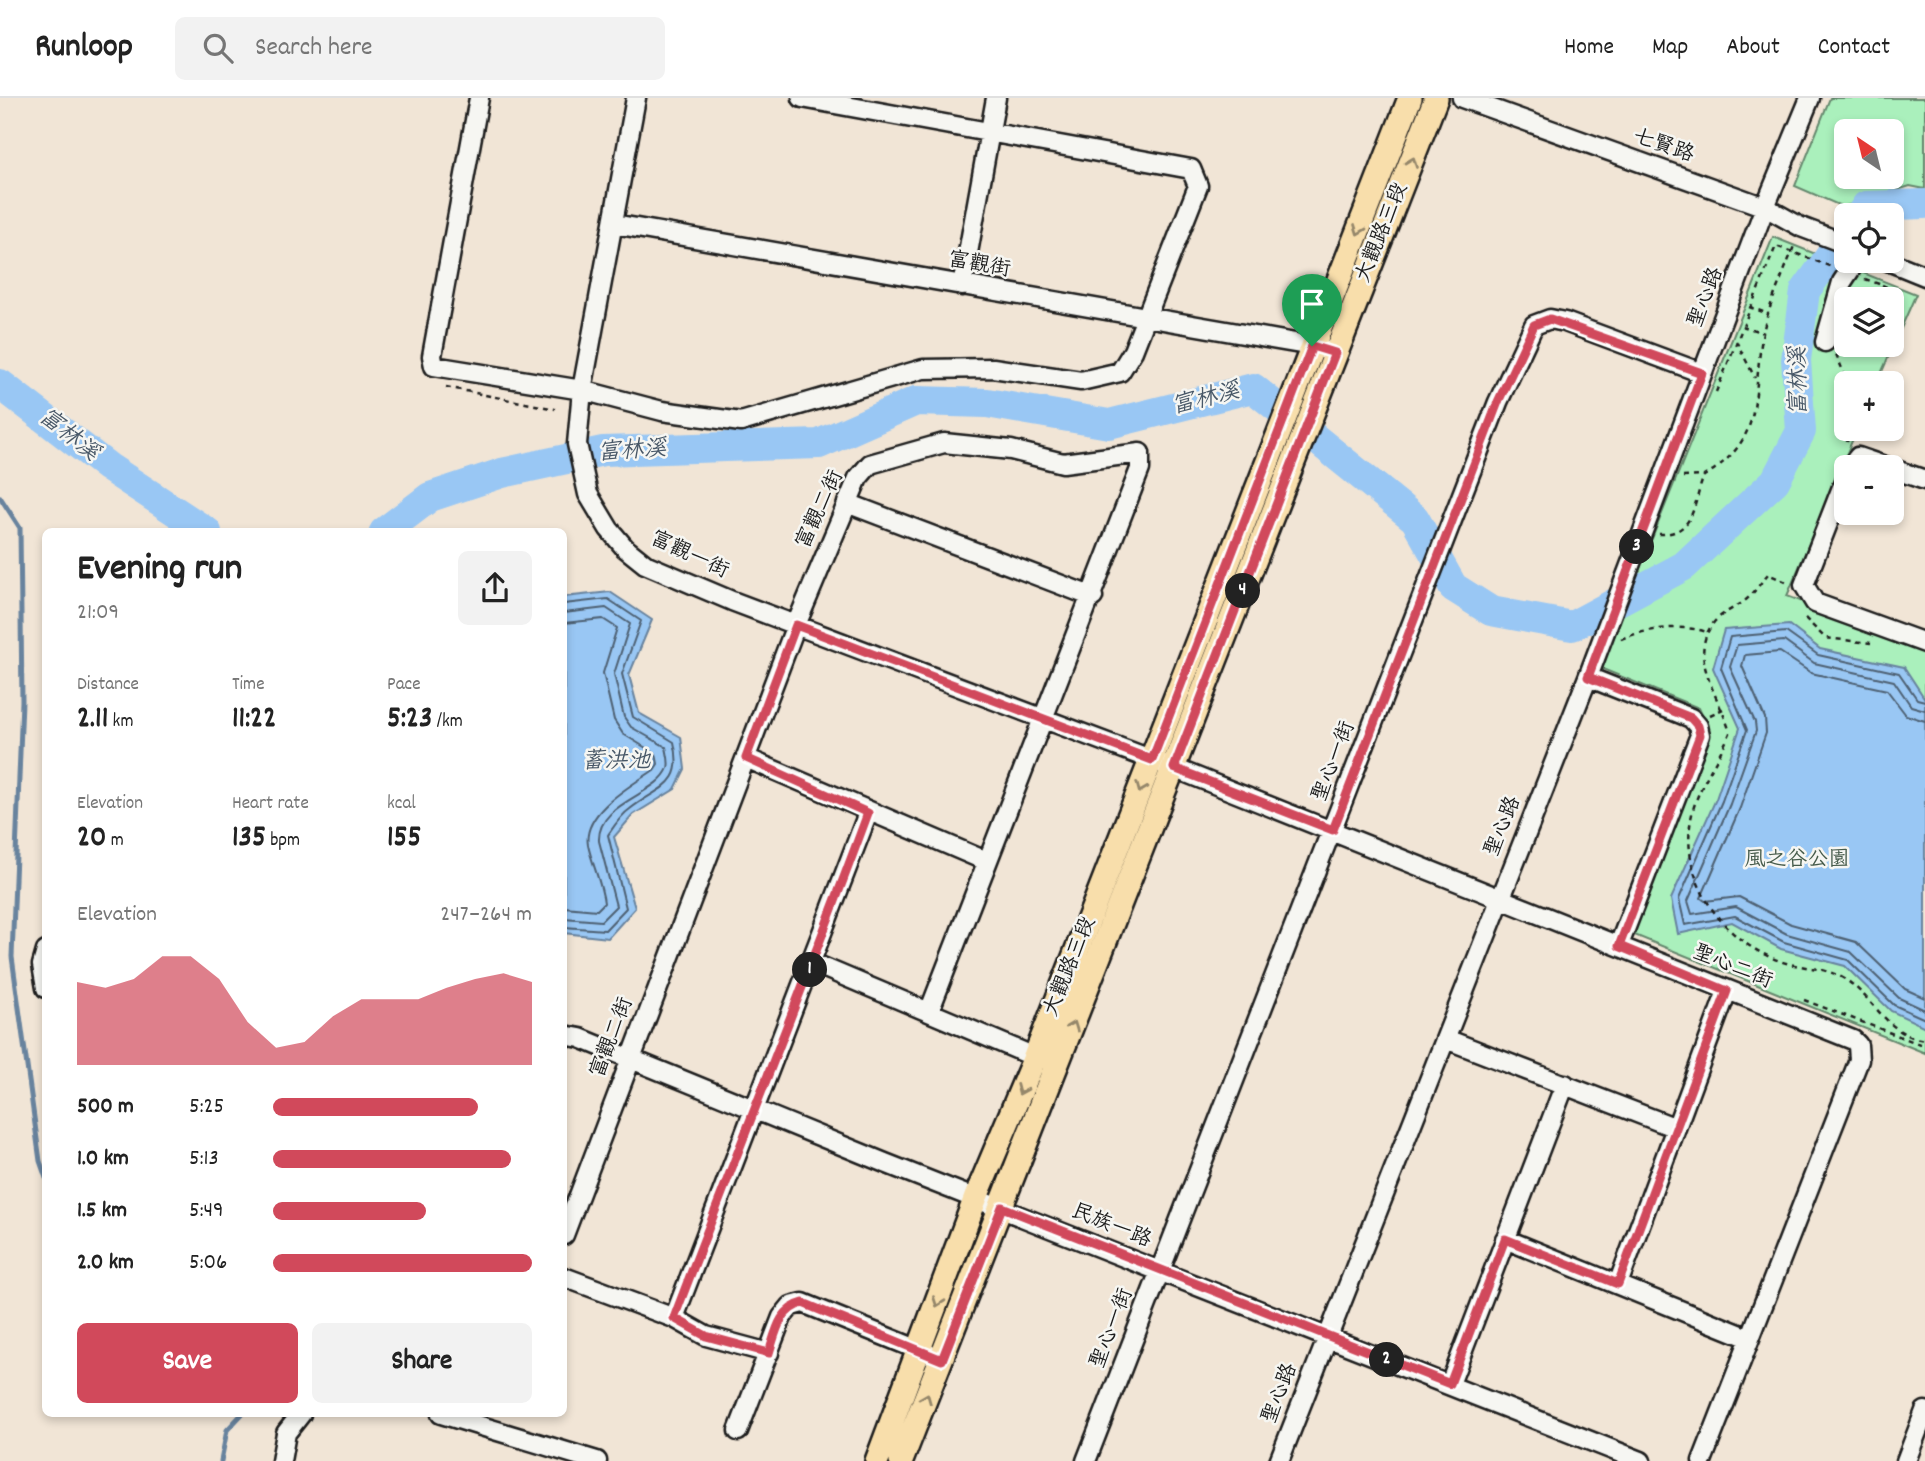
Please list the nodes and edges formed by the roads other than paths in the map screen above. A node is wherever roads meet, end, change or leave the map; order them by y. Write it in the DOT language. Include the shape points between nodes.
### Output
graph roads {
  1 [pos="479,98"];
  2 [pos="636,98"];
  3 [pos="802,98"];
  4 [pos="996,98"];
  5 [pos="1410,98"];
  6 [pos="1436,98"];
  7 [pos="1462,98"];
  8 [pos="1810,98"];
  9 [pos="991,132"];
  10 [pos="1765,207"];
  11 [pos="614,224"];
  12 [pos="1834,240"];
  13 [pos="1904,267"];
  14 [pos="1848,273"];
  15 [pos="1925,275"];
  16 [pos="962,286"];
  17 [pos="1146,318"];
  18 [pos="1829,345"];
  19 [pos="1312,346"];
  20 [pos="1335,353"];
  21 [pos="1702,373"];
  22 [pos="582,390"];
  23 [pos="1303,405"];
  24 [pos="1904,473"];
  25 [pos="1925,480"];
  26 [pos="847,503"];
  27 [pos="1834,508"];
  28 [pos="1093,597"];
  29 [pos="796,625"];
  30 [pos="1925,643"];
  31 [pos="1588,677"];
  32 [pos="1045,718"];
  33 [pos="746,758"];
  34 [pos="1163,764"];
  35 [pos="868,813"];
  36 [pos="1333,830"];
  37 [pos="986,861"];
  38 [pos="1500,899"];
  39 [pos="1619,946"];
  40 [pos="813,963"];
  41 [pos="1727,991"];
  42 [pos="929,1012"];
  43 [pos="567,1036"];
  44 [pos="1446,1039"];
  45 [pos="1035,1057"];
  46 [pos="629,1058"];
  47 [pos="1565,1084"];
  48 [pos="753,1109"];
  49 [pos="1676,1128"];
  50 [pos="975,1197"];
  51 [pos="1002,1207"];
  52 [pos="567,1227"];
  53 [pos="1505,1239"];
  54 [pos="1160,1272"];
  55 [pos="567,1278"];
  56 [pos="1618,1284"];
  57 [pos="674,1318"];
  58 [pos="1327,1338"];
  59 [pos="1749,1338"];
  60 [pos="769,1353"];
  61 [pos="931,1355"];
  62 [pos="1450,1384"];
  63 [pos="1925,1411"];
  64 [pos="299,1417"];
  65 [pos="451,1417"];
  66 [pos="738,1431"];
  67 [pos="281,1461"];
  68 [pos="597,1461"];
  69 [pos="877,1461"];
  70 [pos="901,1461"];
  71 [pos="1086,1461"];
  72 [pos="1279,1461"];
  73 [pos="1641,1461"];
  74 [pos="1702,1461"];
  75 [pos="1906,1461"];
  1 -- 22 [label="street" via="432,356 434,366"];
  2 -- 11 [label="street, 富觀一街"];
  3 -- 9 [label="street"];
  4 -- 9 [label="street"];
  5 -- 19 [label="main road, 大觀路三段, one-way"];
  20 -- 6 [label="main road, 大觀路三段, one-way"];
  7 -- 10 [label="street, 七賢路"];
  8 -- 10 [label="street, 聖心路"];
  9 -- 16 [label="street"];
  9 -- 17 [label="street" via="1191,169 1198,186"];
  10 -- 12 [label="street, 七賢路"];
  10 -- 21 [label="street, 聖心路"];
  11 -- 16 [label="street, 富觀街"];
  11 -- 22 [label="street, 富觀一街"];
  13 -- 15 [label="street"];
  14 -- 18 [label="street" via="1842,282"];
  16 -- 17 [label="street, 富觀街"];
  17 -- 19 [label="street, 富觀街"];
  17 -- 22 [label="street" via="1120,372 1081,381 993,368 923,369 741,422 662,411"];
  19 -- 20 [label="street, 富觀街"];
  19 -- 23 [label="main road, 大觀路三段"];
  20 -- 23 [label="main road, 大觀路三段"];
  21 -- 31 [label="street, 聖心路"];
  21 -- 36 [label="street, 聖心一街" via="1565,322 1550,319 1534,325 1498,402"];
  22 -- 29 [label="street, 富觀一街" via="577,444 588,494 608,530 645,564"];
  23 -- 34 [label="main road, 大觀路三段" via="1264,473"];
  23 -- 34 [label="main road, 大觀路三段" via="1288,475"];
  24 -- 25 [label="street"];
  26 -- 28 [label="street"];
  26 -- 28 [label="street, 富觀二街" via="870,464 944,443 1011,450 1063,463 1140,453 1140,469"];
  26 -- 29 [label="street, 富觀二街"];
  27 -- 30 [label="street" via="1804,584 1808,595 1815,603"];
  28 -- 32 [label="street, 富觀二街"];
  29 -- 32 [label="street, 富觀一街"];
  29 -- 33 [label="street, 富觀二街"];
  31 -- 38 [label="street, 聖心路"];
  31 -- 39 [label="street" via="1691,718 1700,735"];
  32 -- 34 [label="street, 富觀一街"];
  32 -- 37 [label="street, 富觀二街"];
  33 -- 35 [label="street"];
  33 -- 46 [label="street, 富觀二街"];
  34 -- 36 [label="street, 聖心二街"];
  34 -- 45 [label="main road, 大觀路三段, one-way"];
  51 -- 34 [label="main road, 大觀路三段, one-way"];
  35 -- 37 [label="street"];
  35 -- 40 [label="street"];
  36 -- 38 [label="street, 聖心二街"];
  36 -- 54 [label="street, 聖心一街"];
  37 -- 42 [label="street, 富觀二街"];
  38 -- 39 [label="street, 聖心二街"];
  38 -- 44 [label="street, 聖心路"];
  39 -- 41 [label="street, 聖心二街"];
  40 -- 42 [label="street"];
  40 -- 48 [label="street"];
  41 -- 49 [label="street"];
  41 -- 59 [label="street, 聖心二街" via="1853,1040 1860,1052"];
  42 -- 45 [label="street"];
  43 -- 46 [label="street, 民族一路"];
  44 -- 47 [label="street"];
  44 -- 58 [label="street, 聖心路"];
  45 -- 50 [label="main road, 大觀路三段, one-way"];
  46 -- 48 [label="street, 民族一路"];
  46 -- 52 [label="street, 富觀二街"];
  47 -- 49 [label="street"];
  47 -- 53 [label="street"];
  48 -- 50 [label="street, 民族一路"];
  48 -- 57 [label="street"];
  49 -- 56 [label="street"];
  50 -- 51 [label="street, 民族一路"];
  50 -- 61 [label="main road, 大觀路三段, one-way"];
  51 -- 54 [label="street, 民族一路"];
  51 -- 61 [label="main road, 大觀路三段"];
  53 -- 56 [label="street"];
  53 -- 62 [label="street"];
  54 -- 58 [label="street, 民族一路"];
  54 -- 71 [label="street, 聖心一街"];
  55 -- 57 [label="street"];
  56 -- 59 [label="street"];
  57 -- 60 [label="street" via="706,1336"];
  58 -- 62 [label="street, 民族一路"];
  58 -- 72 [label="street, 聖心路"];
  59 -- 74 [label="street, 聖心二街"];
  60 -- 61 [label="street" via="782,1317 791,1306 803,1303"];
  60 -- 66 [label="street"];
  61 -- 69 [label="main road, 大觀路三段"];
  70 -- 61 [label="main road, 大觀路三段, one-way"];
  62 -- 73 [label="street, 民族一路"];
  63 -- 75 [label="street"];
  64 -- 67 [label="street" via="286,1433"];
  65 -- 68 [label="street"];
}
